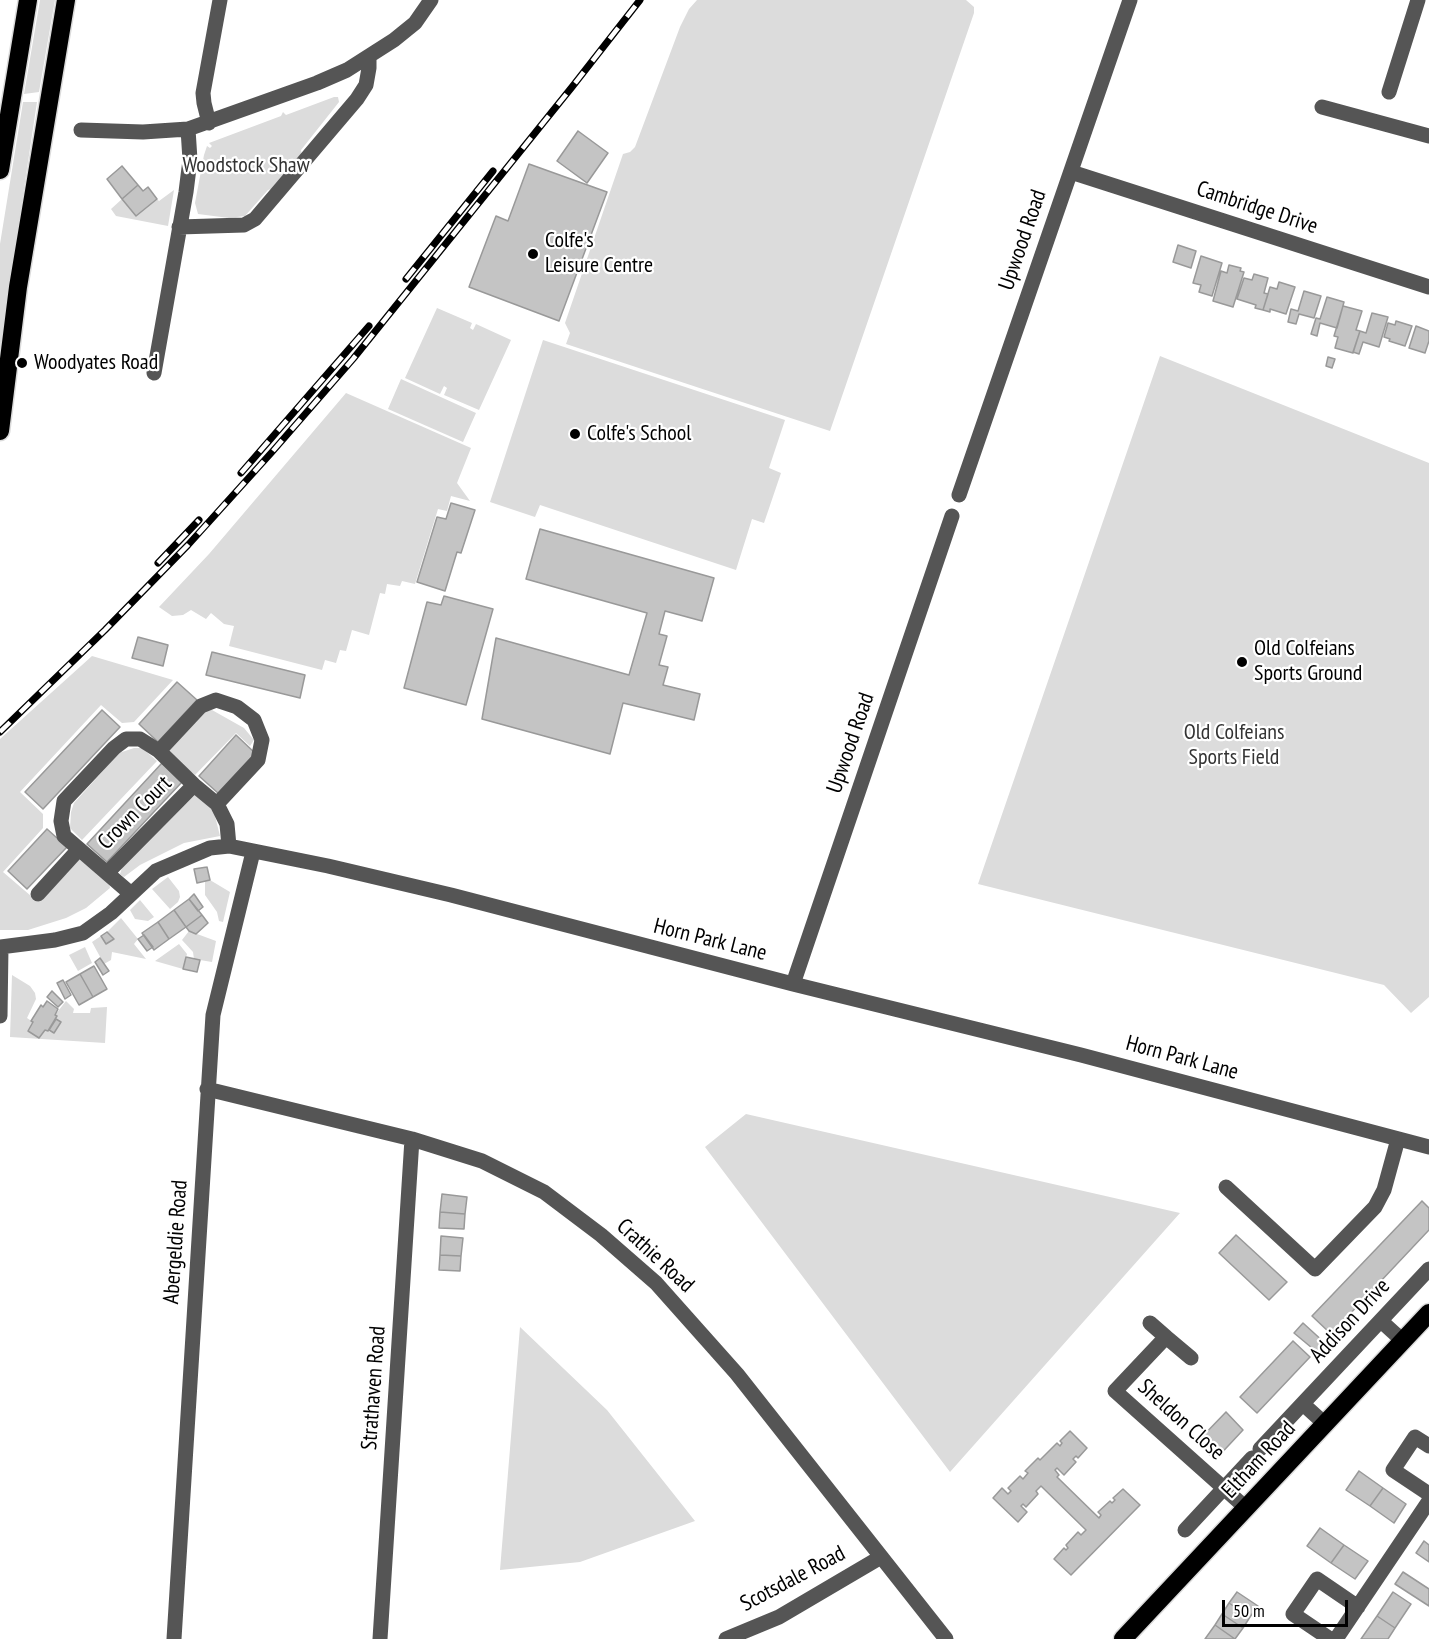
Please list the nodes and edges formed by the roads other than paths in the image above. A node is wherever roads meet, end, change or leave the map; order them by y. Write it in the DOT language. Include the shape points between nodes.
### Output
graph roads {
  1 [pos="28,0"];
  2 [pos="66,0"];
  3 [pos="220,0"];
  4 [pos="431,0"];
  5 [pos="1130,0"];
  6 [pos="1418,0"];
  7 [pos="369,57"];
  8 [pos="1389,92"];
  9 [pos="1322,107"];
  10 [pos="4,122"];
  11 [pos="209,123"];
  12 [pos="188,129"];
  13 [pos="81,130"];
  14 [pos="1429,136"];
  15 [pos="0,170"];
  16 [pos="1071,172"];
  17 [pos="179,227"];
  18 [pos="1429,287"];
  19 [pos="154,374"];
  20 [pos="0,431"];
  21 [pos="959,495"];
  22 [pos="952,516"];
  23 [pos="159,751"];
  24 [pos="194,785"];
  25 [pos="217,804"];
  26 [pos="229,846"];
  27 [pos="79,849"];
  28 [pos="253,852"];
  29 [pos="107,873"];
  30 [pos="130,893"];
  31 [pos="38,894"];
  32 [pos="1,947"];
  33 [pos="793,984"];
  34 [pos="0,1016"];
  35 [pos="207,1089"];
  36 [pos="412,1139"];
  37 [pos="1398,1139"];
  38 [pos="1429,1147"];
  39 [pos="1226,1187"];
  40 [pos="1429,1269"];
  41 [pos="1429,1313"];
  42 [pos="1381,1320"];
  43 [pos="1150,1323"];
  44 [pos="1166,1337"];
  45 [pos="1403,1341"];
  46 [pos="1191,1358"];
  47 [pos="1303,1404"];
  48 [pos="1325,1424"];
  49 [pos="1429,1446"];
  50 [pos="1224,1488"];
  51 [pos="1429,1494"];
  52 [pos="1429,1501"];
  53 [pos="1246,1508"];
  54 [pos="1185,1530"];
  55 [pos="881,1557"];
  56 [pos="1358,1606"];
  57 [pos="174,1639"];
  58 [pos="380,1639"];
  59 [pos="726,1639"];
  60 [pos="946,1639"];
  61 [pos="1123,1639"];
  62 [pos="1330,1639"];
  63 [pos="1336,1639"];
  1 -- 10 [label="highway"];
  2 -- 20 [label="highway" via="18,287"];
  3 -- 11 [label="street" via="203,93"];
  4 -- 7 [label="street" via="415,23"];
  5 -- 16 [label="street, Upwood Road"];
  6 -- 8 [label="street"];
  7 -- 11 [label="street" via="317,83"];
  7 -- 17 [label="street" via="366,85 357,99 259,216 244,225"];
  9 -- 14 [label="street"];
  10 -- 15 [label="highway"];
  11 -- 12 [label="street"];
  12 -- 13 [label="street"];
  12 -- 17 [label="street" via="190,160"];
  16 -- 18 [label="street, Cambridge Drive"];
  16 -- 21 [label="street, Upwood Road"];
  17 -- 19 [label="street"];
  22 -- 33 [label="street, Upwood Road"];
  23 -- 24 [label="street, Crown Court"];
  23 -- 25 [label="street, Crown Court" via="201,706 216,700 237,707 254,720 262,740 258,760"];
  23 -- 27 [label="street, Crown Court" via="140,739 126,739 64,801 64,836"];
  24 -- 25 [label="street, Crown Court"];
  24 -- 29 [label="street, Crown Court"];
  25 -- 26 [label="street, Crown Court" via="227,824"];
  26 -- 28 [label="street, Horn Park Lane"];
  26 -- 30 [label="street, Horn Park Lane" via="188,856 156,872"];
  27 -- 29 [label="street, Crown Court"];
  27 -- 31 [label="street, Crown Court"];
  28 -- 33 [label="street, Horn Park Lane" via="451,895"];
  28 -- 35 [label="street, Abergeldie Road" via="213,1015"];
  29 -- 30 [label="street, Crown Court"];
  30 -- 32 [label="street, Horn Park Lane" via="111,913 82,933"];
  32 -- 34 [label="street"];
  33 -- 37 [label="street, Horn Park Lane"];
  35 -- 36 [label="street, Crathie Road"];
  35 -- 57 [label="street, Abergeldie Road"];
  36 -- 55 [label="street, Crathie Road" via="482,1161 544,1192 656,1283 737,1374"];
  36 -- 58 [label="street, Strathaven Road"];
  37 -- 38 [label="street, Horn Park Lane"];
  37 -- 39 [label="street" via="1375,1207 1315,1269"];
  40 -- 42 [label="street, Addison Drive"];
  41 -- 45 [label="highway, Eltham Road"];
  42 -- 45 [label="street"];
  42 -- 47 [label="street, Addison Drive"];
  43 -- 44 [label="street"];
  44 -- 46 [label="street"];
  44 -- 50 [label="street, Sheldon Close" via="1115,1391"];
  45 -- 48 [label="highway, Eltham Road"];
  47 -- 48 [label="street"];
  47 -- 50 [label="street, Addison Drive"];
  48 -- 53 [label="highway, Eltham Road"];
  49 -- 51 [label="street" via="1415,1437 1393,1470"];
  50 -- 53 [label="street, Sheldon Close"];
  50 -- 54 [label="street, Addison Drive"];
  52 -- 56 [label="street"];
  53 -- 61 [label="highway, Eltham Road"];
  55 -- 59 [label="street, Scotsdale Road" via="778,1617"];
  55 -- 60 [label="street, Crathie Road"];
  56 -- 62 [label="street" via="1317,1579 1293,1614"];
  56 -- 63 [label="street"];
}
